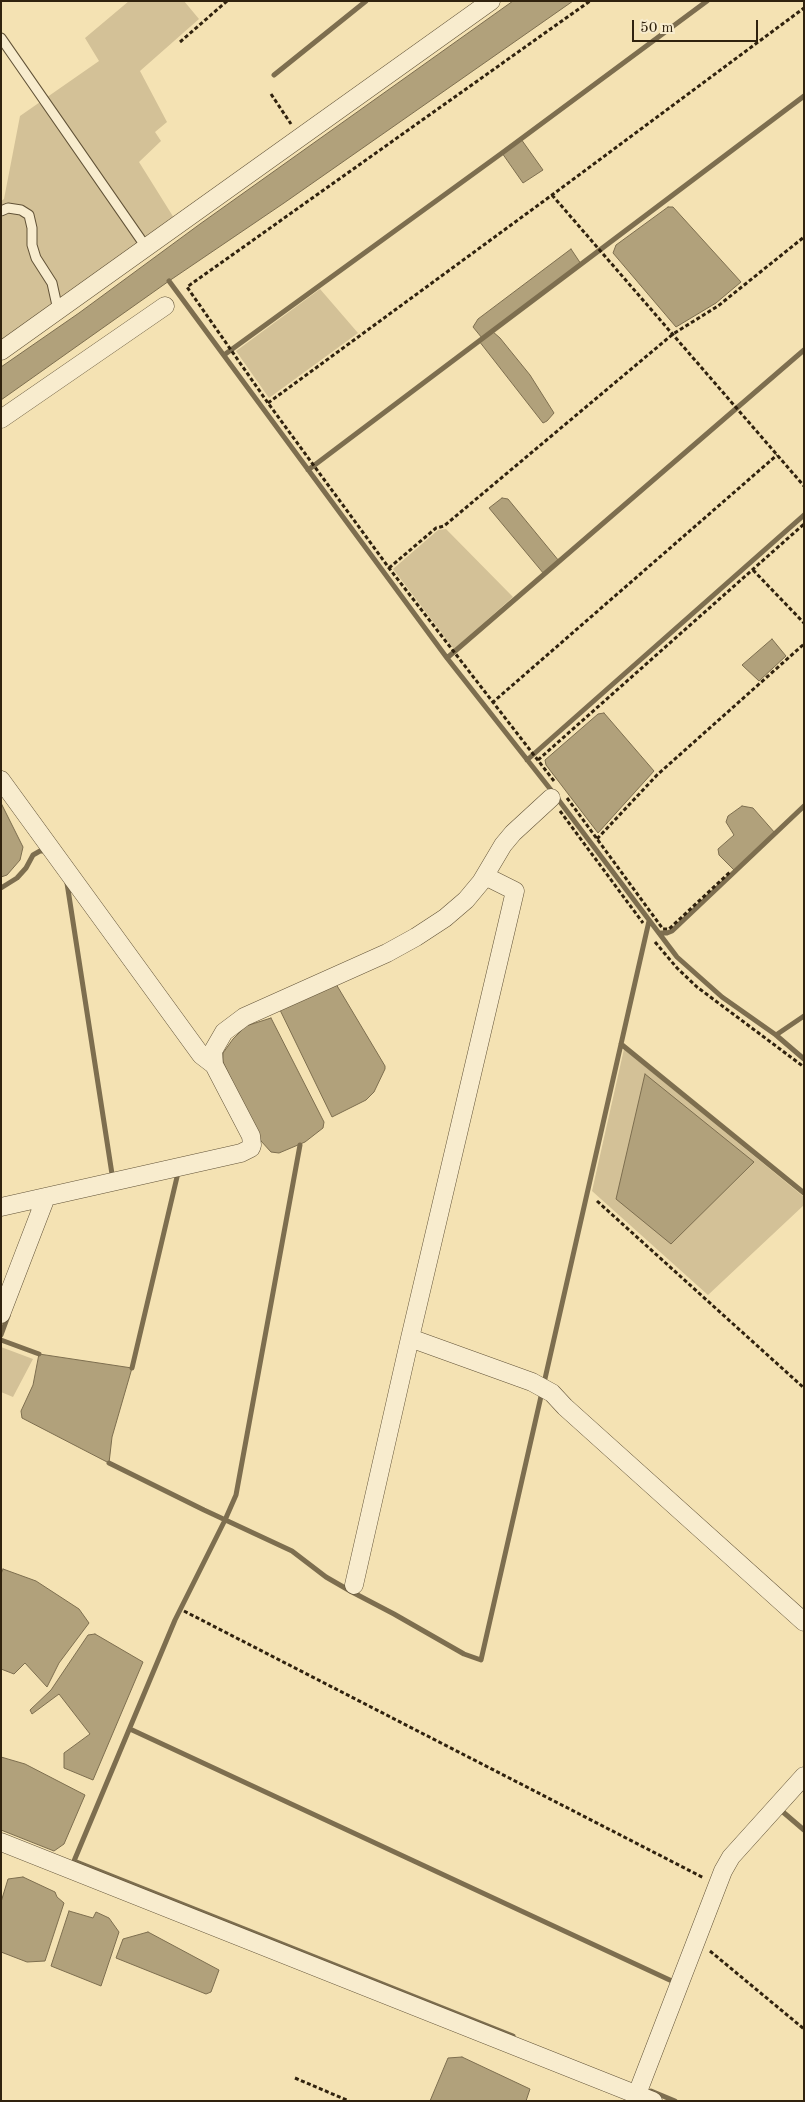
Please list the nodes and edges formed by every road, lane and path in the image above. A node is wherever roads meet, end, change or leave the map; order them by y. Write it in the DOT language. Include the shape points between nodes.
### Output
graph roads {
  1 [pos="227,1"];
  2 [pos="492,1"];
  3 [pos="590,1"];
  4 [pos="804,8"];
  5 [pos="1,38"];
  6 [pos="180,42"];
  7 [pos="271,94"];
  8 [pos="301,138"];
  9 [pos="552,195"];
  10 [pos="1,211"];
  11 [pos="804,237"];
  12 [pos="146,247"];
  13 [pos="164,306"];
  14 [pos="58,310"];
  15 [pos="673,334"];
  16 [pos="1,351"];
  17 [pos="268,403"];
  18 [pos="1,419"];
  19 [pos="777,455"];
  20 [pos="804,486"];
  21 [pos="804,524"];
  22 [pos="389,568"];
  23 [pos="753,570"];
  24 [pos="804,623"];
  25 [pos="804,644"];
  26 [pos="492,703"];
  27 [pos="538,760"];
  28 [pos="1,780"];
  29 [pos="556,791"];
  30 [pos="597,839"];
  31 [pos="730,872"];
  32 [pos="485,876"];
  33 [pos="643,923"];
  34 [pos="655,942"];
  35 [pos="214,1065"];
  36 [pos="804,1067"];
  37 [pos="46,1197"];
  38 [pos="597,1201"];
  39 [pos="1,1207"];
  40 [pos="1,1314"];
  41 [pos="410,1338"];
  42 [pos="804,1388"];
  43 [pos="354,1585"];
  44 [pos="184,1612"];
  45 [pos="804,1622"];
  46 [pos="804,1776"];
  47 [pos="1,1842"];
  48 [pos="718,1885"];
  49 [pos="697,1939"];
  50 [pos="804,2029"];
  51 [pos="295,2078"];
  52 [pos="645,2097"];
  53 [pos="349,2101"];
  1 -- 6 [label="path"];
  2 -- 8 [label="street"];
  3 -- 17 [label="path" via="187,287"];
  4 -- 9 [label="path"];
  5 -- 12 [label="lane"];
  7 -- 8 [label="path"];
  8 -- 12 [label="street"];
  9 -- 15 [label="path"];
  9 -- 17 [label="path"];
  10 -- 14 [label="lane" via="8,208 29,215 34,252 52,283"];
  11 -- 15 [label="path" via="733,294"];
  12 -- 14 [label="street"];
  13 -- 18 [label="street"];
  14 -- 16 [label="street"];
  15 -- 19 [label="path"];
  15 -- 22 [label="path" via="444,526 436,528"];
  17 -- 22 [label="path"];
  19 -- 20 [label="path"];
  19 -- 26 [label="path"];
  21 -- 23 [label="path"];
  22 -- 26 [label="path"];
  23 -- 24 [label="path"];
  23 -- 27 [label="path"];
  25 -- 30 [label="path" via="657,775"];
  26 -- 27 [label="path"];
  27 -- 29 [label="path"];
  28 -- 35 [label="street" via="201,1055"];
  29 -- 30 [label="path"];
  29 -- 32 [label="street" via="513,833"];
  29 -- 33 [label="path"];
  30 -- 31 [label="path" via="663,929 669,929"];
  32 -- 35 [label="street" via="466,900 416,937 233,1024 224,1032 214,1051"];
  32 -- 41 [label="street" via="515,891"];
  34 -- 36 [label="path" via="697,987"];
  35 -- 37 [label="street" via="251,1136 251,1148 241,1153"];
  37 -- 39 [label="street"];
  37 -- 40 [label="street"];
  38 -- 42 [label="path"];
  41 -- 43 [label="street"];
  41 -- 45 [label="street" via="547,1390"];
  44 -- 48 [label="path"];
  46 -- 48 [label="street" via="731,1857"];
  47 -- 52 [label="street"];
  48 -- 49 [label="street"];
  49 -- 50 [label="path"];
  49 -- 52 [label="street"];
  51 -- 53 [label="path"];
}
